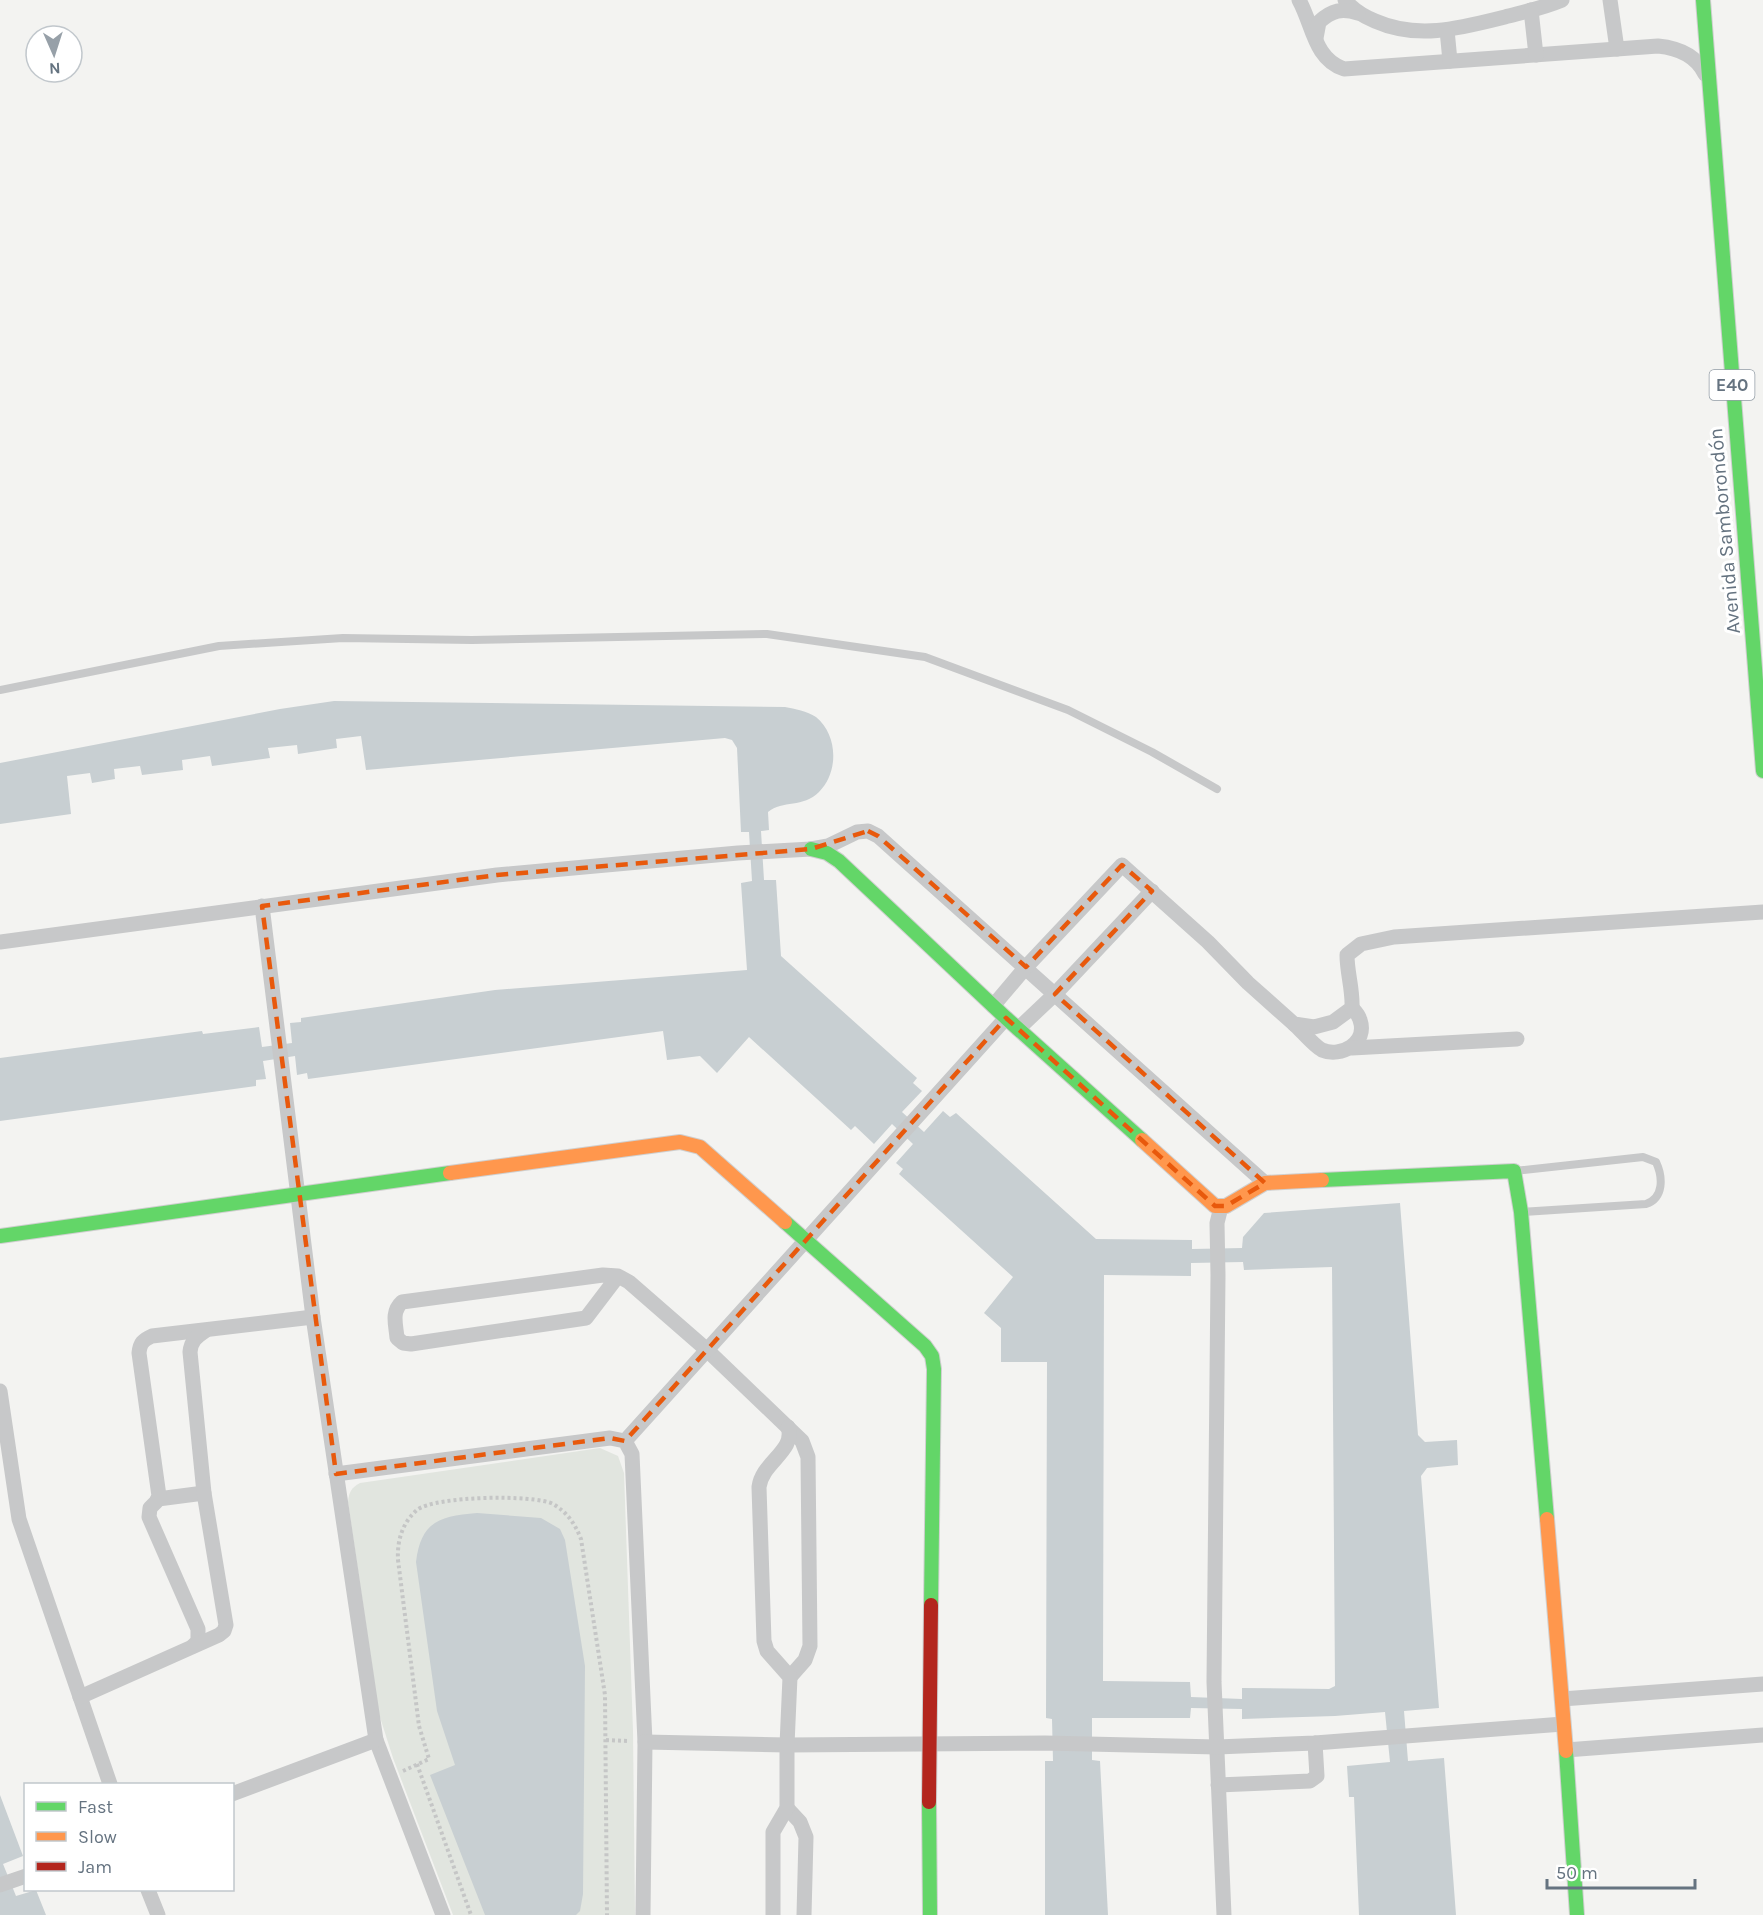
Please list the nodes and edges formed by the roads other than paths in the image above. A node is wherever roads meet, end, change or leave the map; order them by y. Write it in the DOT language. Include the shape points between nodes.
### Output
graph roads {
  1 [pos="1299,0"];
  2 [pos="1345,0"];
  3 [pos="1562,0"];
  4 [pos="1610,0"];
  5 [pos="1703,0"];
  6 [pos="1531,10"];
  7 [pos="1361,14"];
  8 [pos="1447,30"];
  9 [pos="1317,44"];
  10 [pos="1617,49"];
  11 [pos="1536,55"];
  12 [pos="1450,61"];
  13 [pos="1710,82"];
  14 [pos="0,690"];
  15 [pos="1763,771"];
  16 [pos="1216,789"];
  17 [pos="811,849"];
  18 [pos="1152,891"];
  19 [pos="262,906"];
  20 [pos="1763,912"];
  21 [pos="0,942"];
  22 [pos="1026,967"];
  23 [pos="1055,994"];
  24 [pos="993,1006"];
  25 [pos="1352,1008"];
  26 [pos="1006,1018"];
  27 [pos="1294,1024"];
  28 [pos="1018,1029"];
  29 [pos="1517,1039"];
  30 [pos="1352,1048"];
  31 [pos="1515,1171"];
  32 [pos="1265,1183"];
  33 [pos="298,1193"];
  34 [pos="1221,1207"];
  35 [pos="1521,1212"];
  36 [pos="0,1236"];
  37 [pos="804,1241"];
  38 [pos="618,1276"];
  39 [pos="313,1317"];
  40 [pos="204,1331"];
  41 [pos="707,1350"];
  42 [pos="0,1391"];
  43 [pos="788,1427"];
  44 [pos="625,1441"];
  45 [pos="336,1474"];
  46 [pos="204,1493"];
  47 [pos="158,1499"];
  48 [pos="193,1646"];
  49 [pos="790,1677"];
  50 [pos="1763,1684"];
  51 [pos="80,1697"];
  52 [pos="1562,1699"];
  53 [pos="1563,1724"];
  54 [pos="1763,1735"];
  55 [pos="376,1740"];
  56 [pos="645,1742"];
  57 [pos="1315,1743"];
  58 [pos="928,1744"];
  59 [pos="787,1745"];
  60 [pos="1217,1747"];
  61 [pos="1566,1750"];
  62 [pos="109,1783"];
  63 [pos="1218,1785"];
  64 [pos="234,1793"];
  65 [pos="787,1808"];
  66 [pos="24,1877"];
  67 [pos="0,1885"];
  68 [pos="148,1891"];
  69 [pos="158,1915"];
  70 [pos="443,1915"];
  71 [pos="643,1915"];
  72 [pos="773,1915"];
  73 [pos="804,1915"];
  74 [pos="930,1915"];
  75 [pos="1224,1915"];
  76 [pos="1577,1915"];
  1 -- 9 [label="street"];
  2 -- 7 [label="street"];
  3 -- 6 [label="street"];
  4 -- 10 [label="street"];
  5 -- 13 [label="main road, Avenida Samborondón / E40"];
  6 -- 8 [label="street"];
  6 -- 11 [label="street"];
  7 -- 8 [label="street" via="1389,27"];
  7 -- 9 [label="street" via="1340,10 1325,16 1317,28"];
  8 -- 12 [label="street"];
  9 -- 12 [label="street" via="1326,59 1344,69"];
  10 -- 11 [label="street"];
  10 -- 13 [label="street" via="1672,47 1694,59"];
  11 -- 12 [label="street"];
  13 -- 15 [label="main road, Avenida Samborondón / E40"];
  14 -- 16 [label="lane" via="219,646 343,638 472,640 767,634 925,657 1068,710"];
  17 -- 19 [label="street" via="498,875"];
  17 -- 22 [label="street" via="828,846 857,832 868,831 878,836"];
  17 -- 24 [label="main road" via="839,861"];
  18 -- 22 [label="street" via="1122,865"];
  18 -- 23 [label="street"];
  18 -- 27 [label="street"];
  19 -- 21 [label="street"];
  19 -- 33 [label="street"];
  20 -- 25 [label="street" via="1394,937 1361,944 1347,955"];
  22 -- 23 [label="street"];
  22 -- 24 [label="street"];
  23 -- 28 [label="street"];
  23 -- 32 [label="street"];
  24 -- 26 [label="main road"];
  25 -- 27 [label="street" via="1333,1022 1314,1027"];
  25 -- 30 [label="street" via="1360,1020 1361,1034"];
  26 -- 28 [label="main road"];
  26 -- 37 [label="street"];
  27 -- 30 [label="street" via="1320,1049 1338,1053"];
  28 -- 34 [label="main road" via="1210,1202"];
  29 -- 30 [label="street"];
  31 -- 32 [label="main road"];
  31 -- 35 [label="main road"];
  31 -- 35 [label="lane" via="1643,1157 1656,1162 1659,1169 1658,1196 1646,1204"];
  32 -- 34 [label="main road"];
  33 -- 36 [label="main road"];
  33 -- 37 [label="main road" via="680,1142 700,1147"];
  33 -- 39 [label="street"];
  34 -- 60 [label="street" via="1217,1223"];
  35 -- 52 [label="main road"];
  37 -- 41 [label="street"];
  37 -- 58 [label="main road" via="932,1356"];
  38 -- 38 [label="street" via="402,1302 395,1313 397,1338 411,1344 586,1318"];
  38 -- 41 [label="street"];
  39 -- 40 [label="street"];
  39 -- 45 [label="street"];
  40 -- 46 [label="street" via="191,1344 190,1352"];
  40 -- 47 [label="street" via="152,1336 140,1345"];
  41 -- 43 [label="street"];
  41 -- 44 [label="street"];
  42 -- 51 [label="street" via="19,1519"];
  43 -- 49 [label="street" via="806,1449 810,1646 805,1660"];
  43 -- 49 [label="street" via="788,1445 765,1470 759,1487 764,1641 767,1651"];
  44 -- 45 [label="street" via="610,1438"];
  44 -- 56 [label="street" via="632,1454"];
  45 -- 55 [label="street"];
  46 -- 47 [label="street"];
  46 -- 48 [label="street" via="226,1625 219,1635"];
  47 -- 48 [label="street" via="150,1508 149,1517 198,1629 198,1641"];
  48 -- 51 [label="street"];
  49 -- 59 [label="street"];
  50 -- 52 [label="street"];
  51 -- 62 [label="street"];
  52 -- 53 [label="main road"];
  53 -- 57 [label="street"];
  53 -- 61 [label="main road"];
  54 -- 61 [label="street"];
  55 -- 64 [label="street"];
  55 -- 70 [label="street"];
  56 -- 59 [label="street"];
  56 -- 71 [label="street"];
  57 -- 60 [label="street"];
  57 -- 63 [label="street" via="1317,1776 1310,1781"];
  58 -- 59 [label="street"];
  58 -- 60 [label="street"];
  58 -- 74 [label="main road"];
  59 -- 65 [label="street"];
  60 -- 63 [label="street"];
  61 -- 76 [label="main road"];
  63 -- 75 [label="street"];
  65 -- 72 [label="street" via="773,1833"];
  65 -- 73 [label="street" via="800,1822 806,1837"];
  66 -- 67 [label="street"];
  68 -- 69 [label="street"];
}
